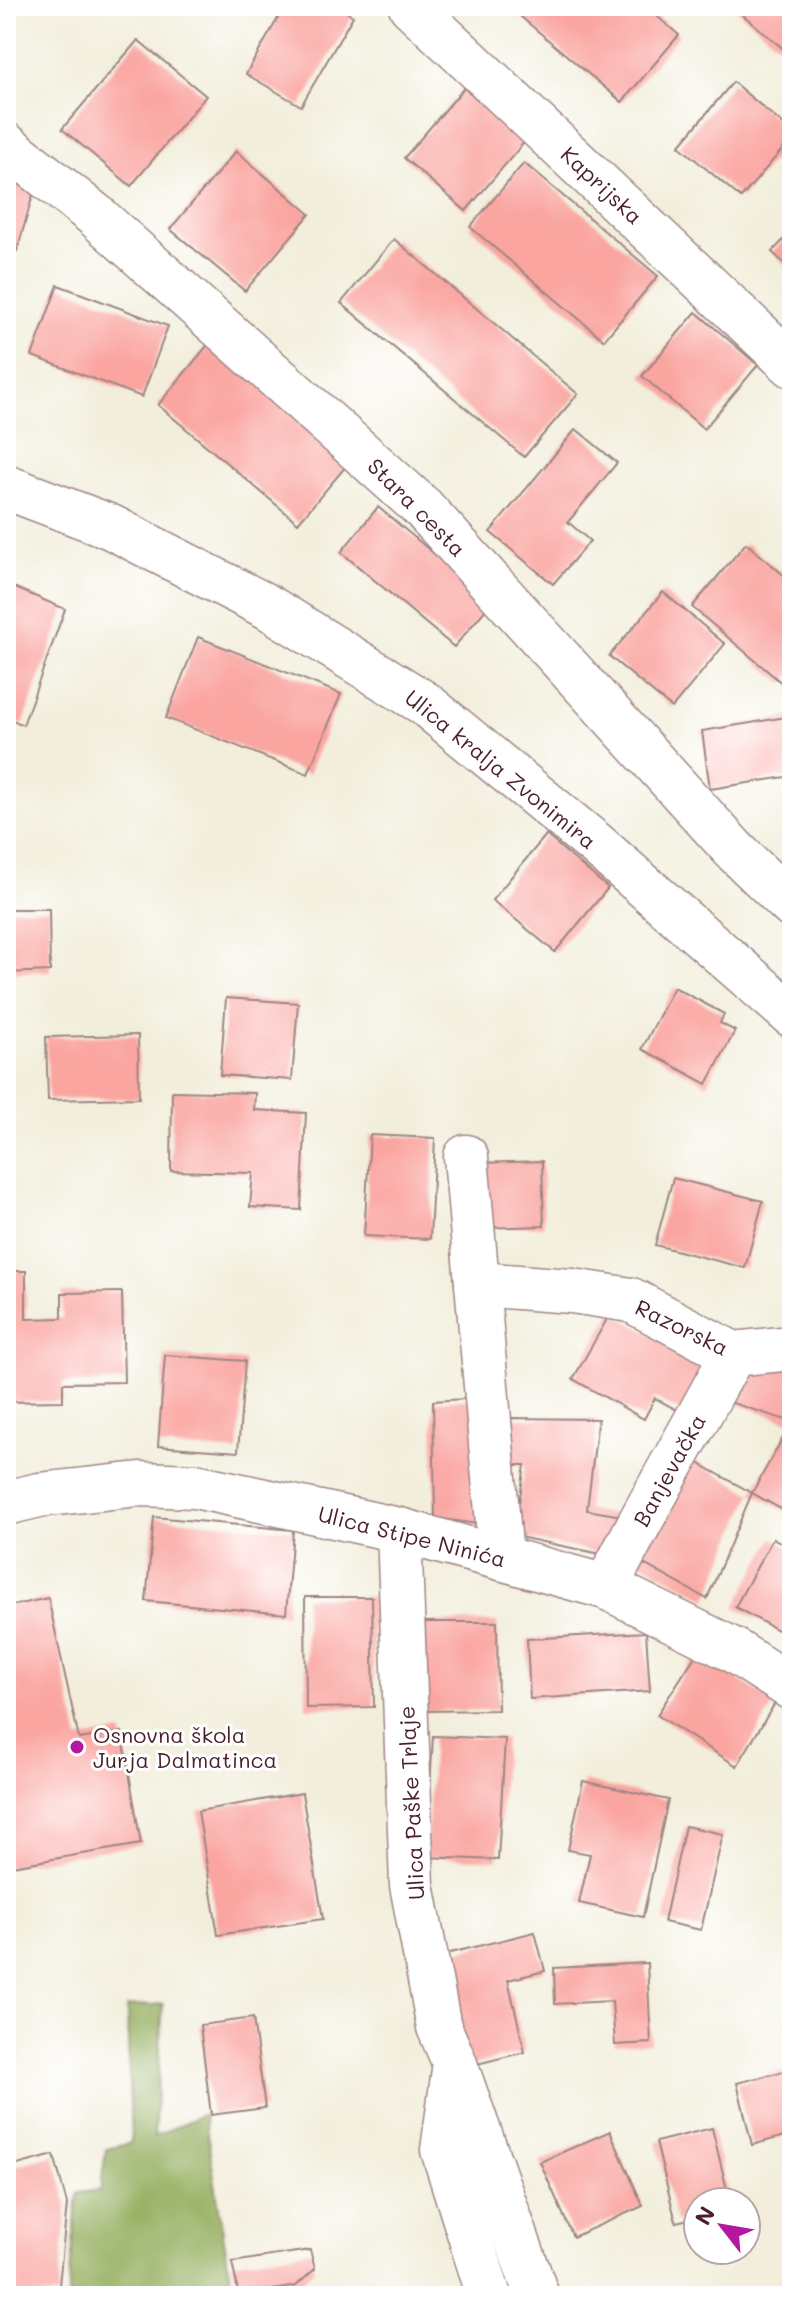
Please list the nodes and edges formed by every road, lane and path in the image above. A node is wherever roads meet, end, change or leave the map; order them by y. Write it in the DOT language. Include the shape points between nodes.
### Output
graph roads {
  1 [pos="411,6"];
  2 [pos="6,145"];
  3 [pos="792,365"];
  4 [pos="6,487"];
  5 [pos="792,906"];
  6 [pos="792,1015"];
  7 [pos="466,1157"];
  8 [pos="477,1284"];
  9 [pos="792,1348"];
  10 [pos="733,1354"];
  11 [pos="6,1503"];
  12 [pos="399,1530"];
  13 [pos="501,1558"];
  14 [pos="606,1587"];
  15 [pos="792,1688"];
  16 [pos="455,2064"];
  17 [pos="489,2296"];
  18 [pos="537,2296"];
  1 -- 3 [label="street, Kaprijska"];
  2 -- 5 [label="street, Stara cesta" via="95,215 423,508 735,851"];
  4 -- 6 [label="street, Ulica kralja Zvonimira" via="111,527 268,607 424,703"];
  7 -- 8 [label="street"];
  8 -- 10 [label="street, Razorska" via="631,1300"];
  8 -- 13 [label="street"];
  9 -- 10 [label="street, Razorska"];
  10 -- 14 [label="street, Banjevačka"];
  11 -- 12 [label="street, Ulica Stipe Ninića" via="140,1484 195,1486"];
  12 -- 13 [label="street, Ulica Stipe Ninića"];
  12 -- 16 [label="street, Ulica Paške Trlaje" via="412,1885 439,2027"];
  13 -- 14 [label="street, Ulica Stipe Ninića"];
  14 -- 15 [label="street, Ulica Stipe Ninića" via="733,1650"];
  16 -- 17 [label="street" via="443,2150"];
  16 -- 18 [label="street, Ulica Paške Trlaje"];
}
